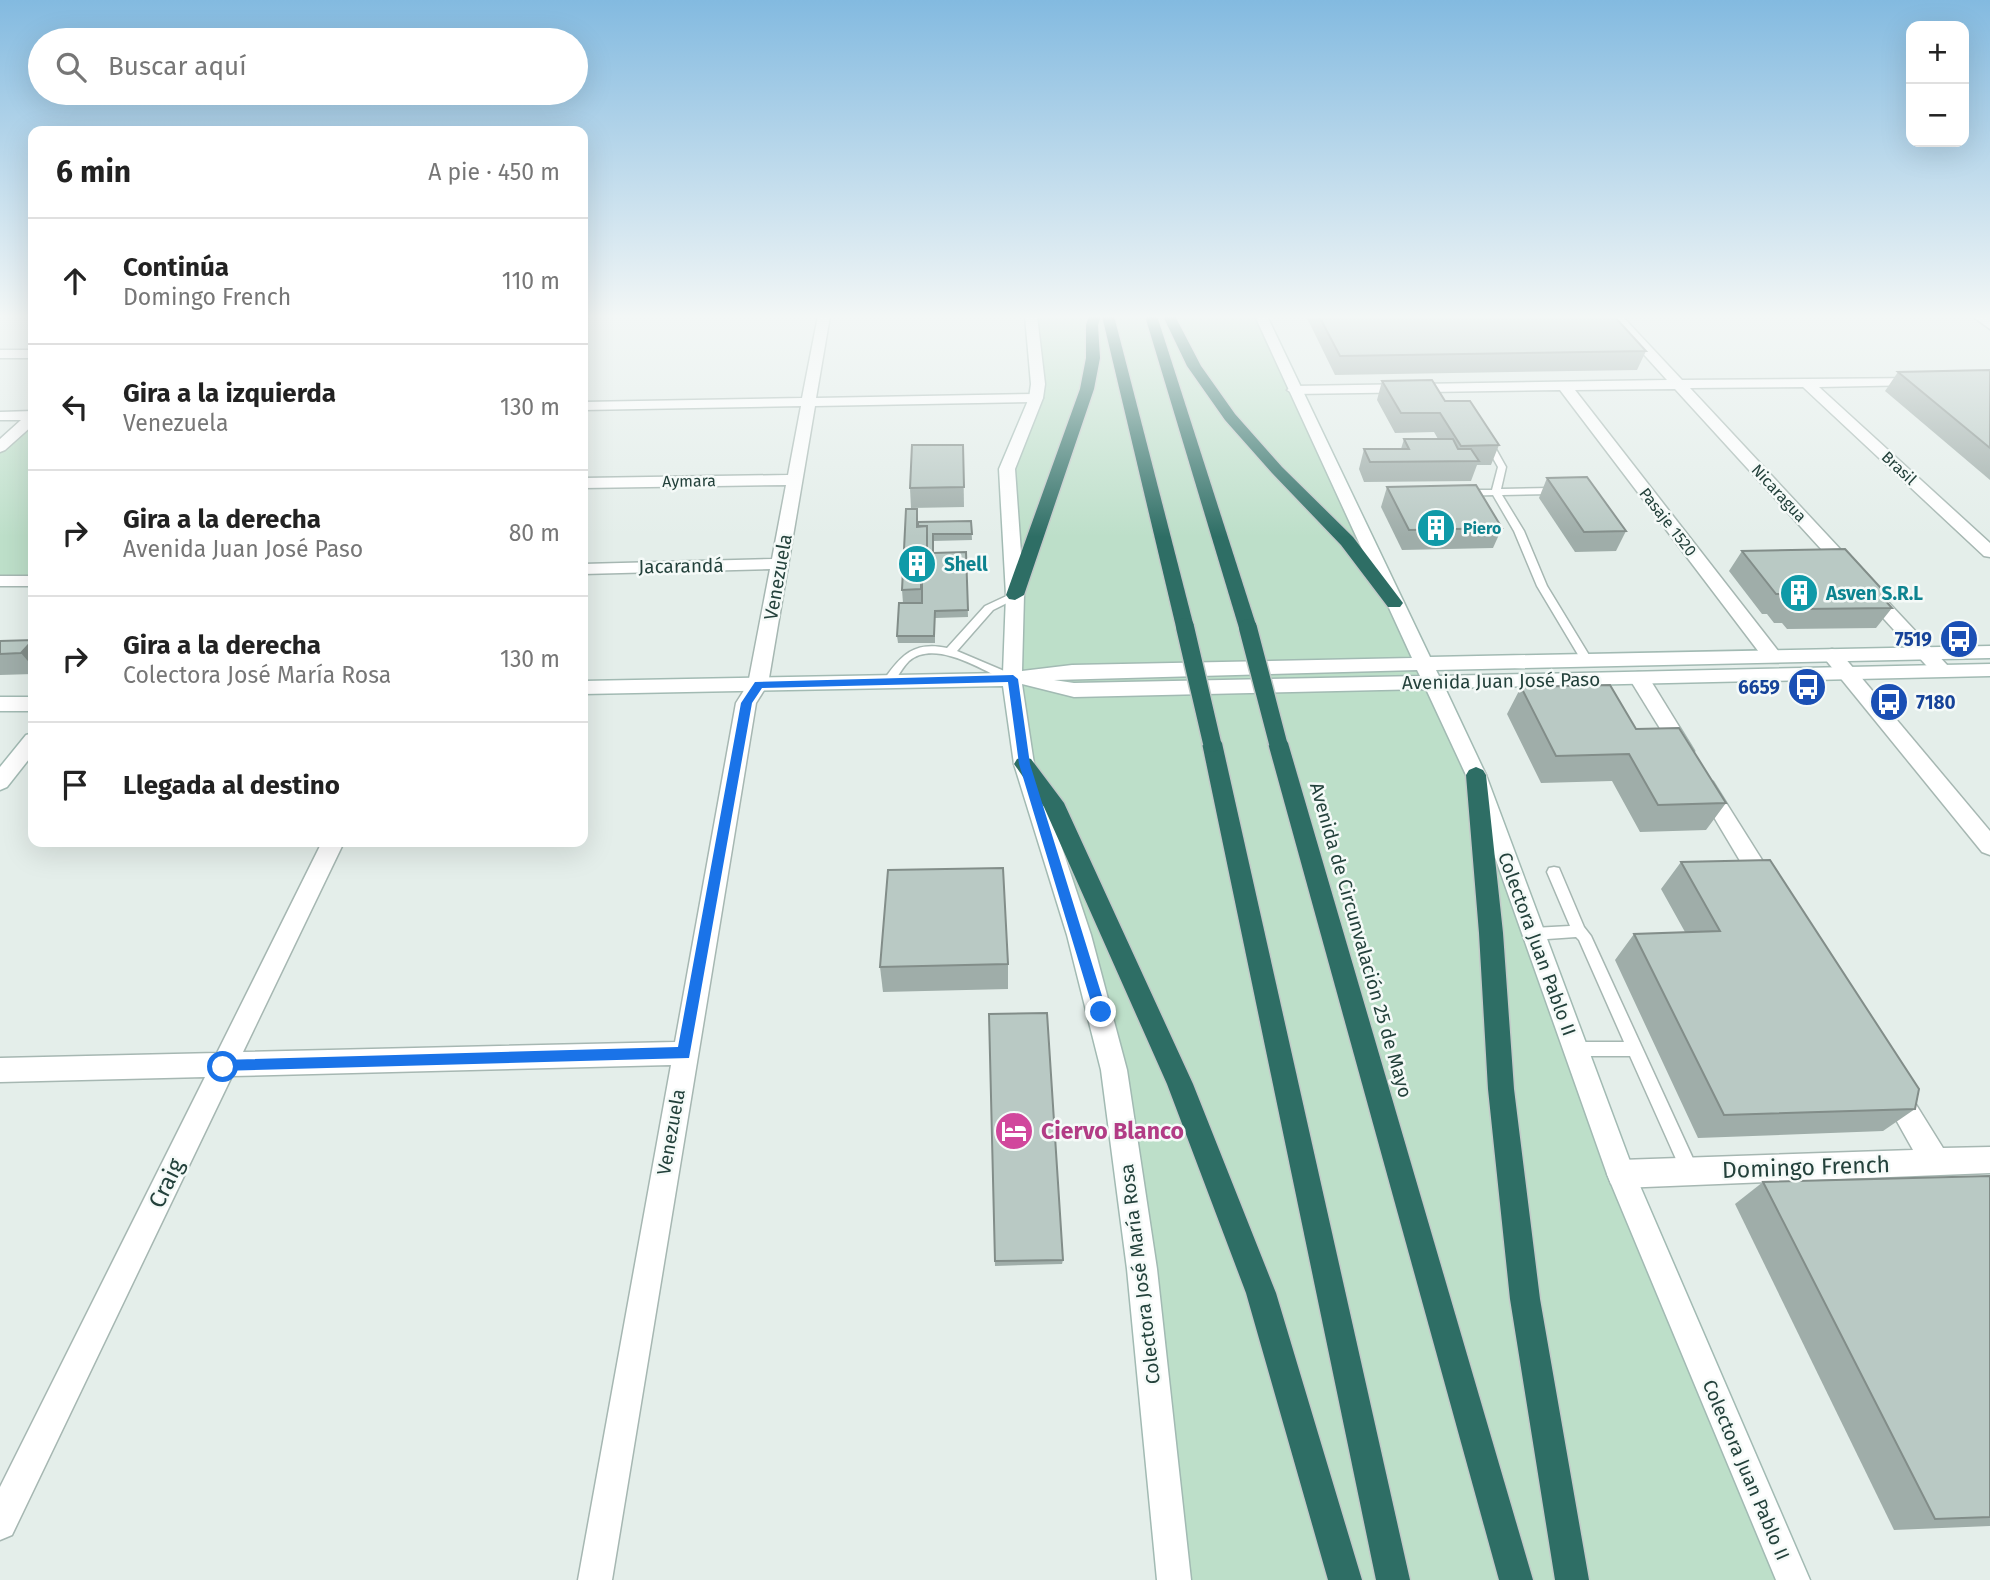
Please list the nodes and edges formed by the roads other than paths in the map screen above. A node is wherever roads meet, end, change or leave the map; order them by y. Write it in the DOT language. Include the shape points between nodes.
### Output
graph roads {
  1 [pos="811,390"];
  2 [pos="1037,390"];
  3 [pos="1087,390"];
  4 [pos="1126,390"];
  5 [pos="1173,390"];
  6 [pos="1211,390"];
  7 [pos="1294,390"];
  8 [pos="1512,390"];
  9 [pos="1566,390"];
  10 [pos="1683,390"];
  11 [pos="1814,390"];
  12 [pos="1036,398"];
  13 [pos="809,402"];
  14 [pos="588,406"];
  15 [pos="0,415"];
  16 [pos="28,416"];
  17 [pos="28,421"];
  18 [pos="1484,435"];
  19 [pos="0,447"];
  20 [pos="795,480"];
  21 [pos="588,483"];
  22 [pos="1551,491"];
  23 [pos="1496,492"];
  24 [pos="1457,493"];
  25 [pos="1990,552"];
  26 [pos="780,564"];
  27 [pos="588,569"];
  28 [pos="0,581"];
  29 [pos="28,581"];
  30 [pos="1014,595"];
  31 [pos="1394,603"];
  32 [pos="951,650"];
  33 [pos="1990,652"];
  34 [pos="1926,653"];
  35 [pos="1832,655"];
  36 [pos="1772,656"];
  37 [pos="1587,660"];
  38 [pos="1425,663"];
  39 [pos="1990,670"];
  40 [pos="1942,671"];
  41 [pos="1847,673"];
  42 [pos="1639,678"];
  43 [pos="1013,679"];
  44 [pos="889,681"];
  45 [pos="1434,683"];
  46 [pos="758,684"];
  47 [pos="588,688"];
  48 [pos="28,704"];
  49 [pos="0,705"];
  50 [pos="28,746"];
  51 [pos="1024,764"];
  52 [pos="1476,775"];
  53 [pos="0,782"];
  54 [pos="1990,846"];
  55 [pos="331,847"];
  56 [pos="1554,872"];
  57 [pos="1777,902"];
  58 [pos="1579,931"];
  59 [pos="1533,934"];
  60 [pos="1575,1049"];
  61 [pos="1634,1049"];
  62 [pos="684,1053"];
  63 [pos="223,1067"];
  64 [pos="1878,1068"];
  65 [pos="0,1070"];
  66 [pos="1990,1160"];
  67 [pos="1936,1162"];
  68 [pos="1690,1171"];
  69 [pos="1621,1174"];
  70 [pos="0,1524"];
  71 [pos="595,1580"];
  72 [pos="1174,1580"];
  73 [pos="1345,1580"];
  74 [pos="1393,1580"];
  75 [pos="1516,1580"];
  76 [pos="1572,1580"];
  77 [pos="1793,1580"];
  1 -- 13 [label="street, Venezuela"];
  2 -- 12 [label="street, Colectora José María Rosa"];
  3 -- 30 [label="highway"];
  4 -- 74 [label="highway, bridge" via="1212,743"];
  5 -- 75 [label="highway, Avenida de Circunvalación 25 de Mayo, bridge" via="1248,628"];
  6 -- 31 [label="highway" via="1277,470 1347,541"];
  7 -- 8 [label="street" via="1431,394"];
  7 -- 31 [label="street, Colectora Juan Pablo II"];
  9 -- 36 [label="street, Pasaje 1520"];
  10 -- 34 [label="street, Nicaragua"];
  11 -- 25 [label="street, Brasil"];
  12 -- 13 [label="street"];
  12 -- 30 [label="street, Colectora José María Rosa" via="1007,469"];
  13 -- 14 [label="street"];
  13 -- 20 [label="street, Venezuela"];
  15 -- 16 [label="street"];
  17 -- 19 [label="street"];
  18 -- 23 [label="lane" via="1502,467"];
  20 -- 21 [label="street, Aymara"];
  20 -- 26 [label="street, Venezuela"];
  22 -- 23 [label="lane"];
  23 -- 24 [label="lane"];
  23 -- 37 [label="lane" via="1519,531 1542,586"];
  26 -- 27 [label="street, Jacarandá"];
  26 -- 46 [label="street, Venezuela"];
  28 -- 29 [label="street"];
  30 -- 32 [label="lane" via="989,608"];
  30 -- 43 [label="street, Colectora José María Rosa"];
  31 -- 38 [label="street, Colectora Juan Pablo II"];
  32 -- 43 [label="lane"];
  32 -- 44 [label="lane" via="924,650 907,657"];
  33 -- 34 [label="street, Avenida Juan José Paso"];
  34 -- 35 [label="street, Avenida Juan José Paso"];
  34 -- 40 [label="street, Nicaragua"];
  35 -- 36 [label="street, Avenida Juan José Paso"];
  35 -- 41 [label="street"];
  36 -- 37 [label="street, Avenida Juan José Paso"];
  37 -- 38 [label="street, Avenida Juan José Paso"];
  38 -- 43 [label="street, Avenida Juan José Paso" via="1072,671"];
  38 -- 45 [label="street, Colectora Juan Pablo II"];
  39 -- 40 [label="street, Avenida Juan José Paso"];
  40 -- 41 [label="street, Avenida Juan José Paso"];
  41 -- 42 [label="street, Avenida Juan José Paso"];
  41 -- 54 [label="street"];
  42 -- 45 [label="street, Avenida Juan José Paso"];
  42 -- 57 [label="street"];
  43 -- 44 [label="street, Avenida Juan José Paso"];
  43 -- 45 [label="street, Avenida Juan José Paso" via="1074,690"];
  43 -- 51 [label="street, Colectora José María Rosa"];
  44 -- 46 [label="street, Avenida Juan José Paso"];
  45 -- 52 [label="street, Colectora Juan Pablo II"];
  46 -- 47 [label="street, Avenida Juan José Paso"];
  46 -- 62 [label="street, Venezuela" via="746,703"];
  48 -- 49 [label="street"];
  50 -- 53 [label="street"];
  51 -- 72 [label="street, Colectora José María Rosa" via="1079,935 1114,1070 1142,1269"];
  51 -- 73 [label="highway" via="1053,803 1180,1084 1261,1293"];
  52 -- 59 [label="street, Colectora Juan Pablo II"];
  52 -- 76 [label="highway" via="1501,1089 1525,1298"];
  55 -- 63 [label="street, Craig"];
  56 -- 58 [label="lane"];
  58 -- 59 [label="lane"];
  58 -- 61 [label="lane"];
  59 -- 60 [label="street, Colectora Juan Pablo II"];
  60 -- 61 [label="lane"];
  60 -- 69 [label="street, Colectora Juan Pablo II"];
  61 -- 68 [label="lane"];
  62 -- 63 [label="street"];
  62 -- 71 [label="street, Venezuela"];
  63 -- 65 [label="street"];
  63 -- 70 [label="street, Craig"];
  64 -- 67 [label="street"];
  66 -- 67 [label="street, Domingo French"];
  67 -- 68 [label="street, Domingo French"];
  68 -- 69 [label="street, Domingo French"];
  69 -- 77 [label="street, Colectora Juan Pablo II"];
}
